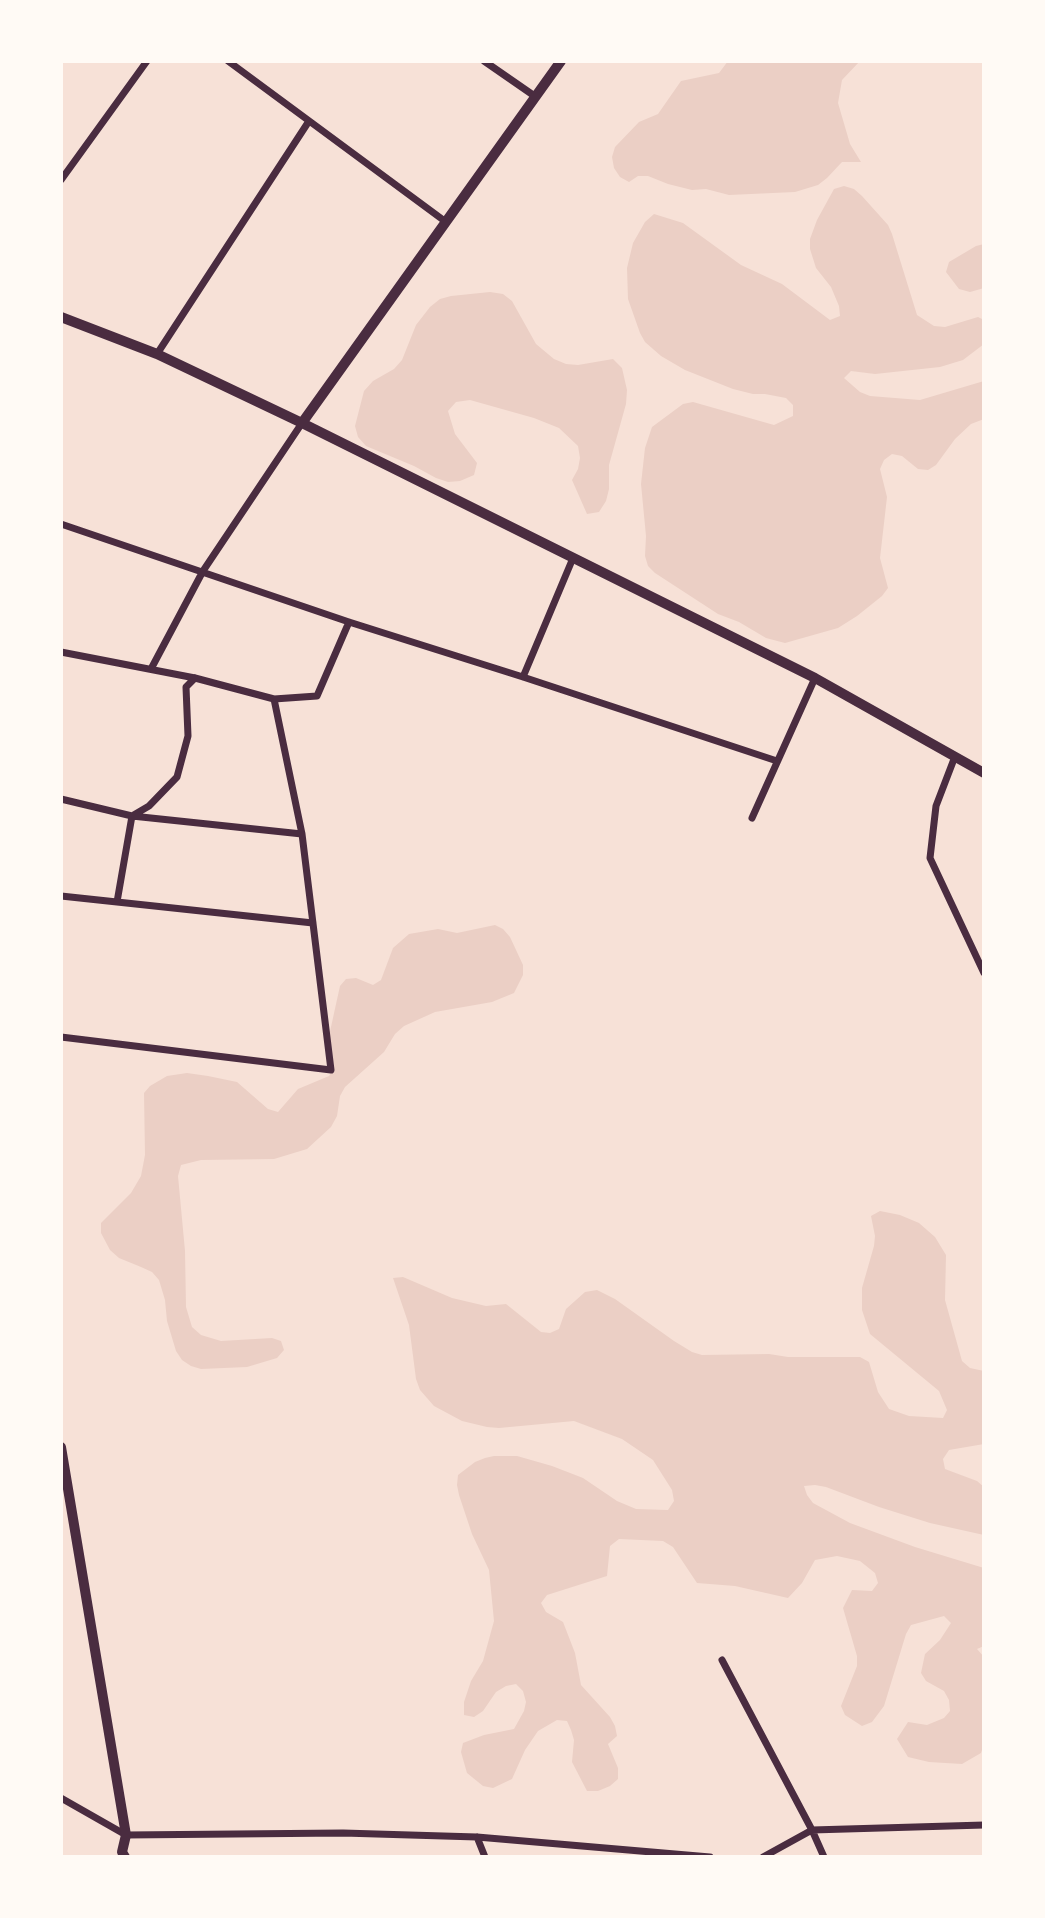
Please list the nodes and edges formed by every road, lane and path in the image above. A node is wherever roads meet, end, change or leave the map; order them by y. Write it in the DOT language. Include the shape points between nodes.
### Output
graph roads {
  1 [pos="147,61"];
  2 [pos="228,61"];
  3 [pos="484,61"];
  4 [pos="561,61"];
  5 [pos="536,97"];
  6 [pos="309,121"];
  7 [pos="61,180"];
  8 [pos="446,222"];
  9 [pos="61,317"];
  10 [pos="157,354"];
  11 [pos="302,424"];
  12 [pos="61,524"];
  13 [pos="573,558"];
  14 [pos="203,571"];
  15 [pos="349,622"];
  16 [pos="61,652"];
  17 [pos="151,669"];
  18 [pos="523,677"];
  19 [pos="195,678"];
  20 [pos="815,678"];
  21 [pos="274,699"];
  22 [pos="954,759"];
  23 [pos="777,761"];
  24 [pos="984,774"];
  25 [pos="61,799"];
  26 [pos="132,816"];
  27 [pos="752,818"];
  28 [pos="302,834"];
  29 [pos="61,896"];
  30 [pos="117,902"];
  31 [pos="313,923"];
  32 [pos="984,973"];
  33 [pos="61,1037"];
  34 [pos="61,1447"];
  35 [pos="722,1660"];
  36 [pos="61,1798"];
  37 [pos="984,1825"];
  38 [pos="813,1830"];
  39 [pos="126,1835"];
  40 [pos="477,1837"];
  41 [pos="123,1855"];
  42 [pos="485,1857"];
  43 [pos="710,1857"];
  44 [pos="763,1857"];
  45 [pos="824,1857"];
  1 -- 7 [label="street"];
  2 -- 6 [label="street"];
  3 -- 5 [label="street"];
  4 -- 5 [label="street"];
  5 -- 8 [label="street"];
  6 -- 8 [label="street"];
  6 -- 10 [label="street"];
  8 -- 11 [label="street"];
  9 -- 10 [label="street"];
  10 -- 11 [label="street"];
  11 -- 13 [label="street"];
  11 -- 14 [label="street"];
  12 -- 14 [label="street"];
  13 -- 18 [label="street"];
  13 -- 20 [label="street"];
  14 -- 15 [label="street"];
  14 -- 17 [label="street"];
  15 -- 18 [label="street"];
  15 -- 21 [label="street" via="317,696"];
  16 -- 17 [label="street"];
  17 -- 19 [label="street"];
  18 -- 23 [label="street"];
  19 -- 21 [label="street"];
  19 -- 26 [label="street" via="186,687 188,736 177,777 149,806"];
  20 -- 22 [label="street"];
  20 -- 23 [label="street"];
  21 -- 28 [label="street"];
  22 -- 24 [label="street"];
  22 -- 32 [label="street" via="936,806 930,858"];
  23 -- 27 [label="street"];
  25 -- 26 [label="street"];
  26 -- 28 [label="street"];
  26 -- 30 [label="street"];
  28 -- 31 [label="street"];
  29 -- 30 [label="street"];
  30 -- 31 [label="street"];
  31 -- 33 [label="street" via="331,1070"];
  34 -- 39 [label="street"];
  35 -- 38 [label="street"];
  36 -- 39 [label="street"];
  37 -- 38 [label="street"];
  38 -- 44 [label="street"];
  38 -- 45 [label="street"];
  39 -- 40 [label="street"];
  39 -- 41 [label="street"];
  40 -- 42 [label="street"];
  40 -- 43 [label="street"];
}
